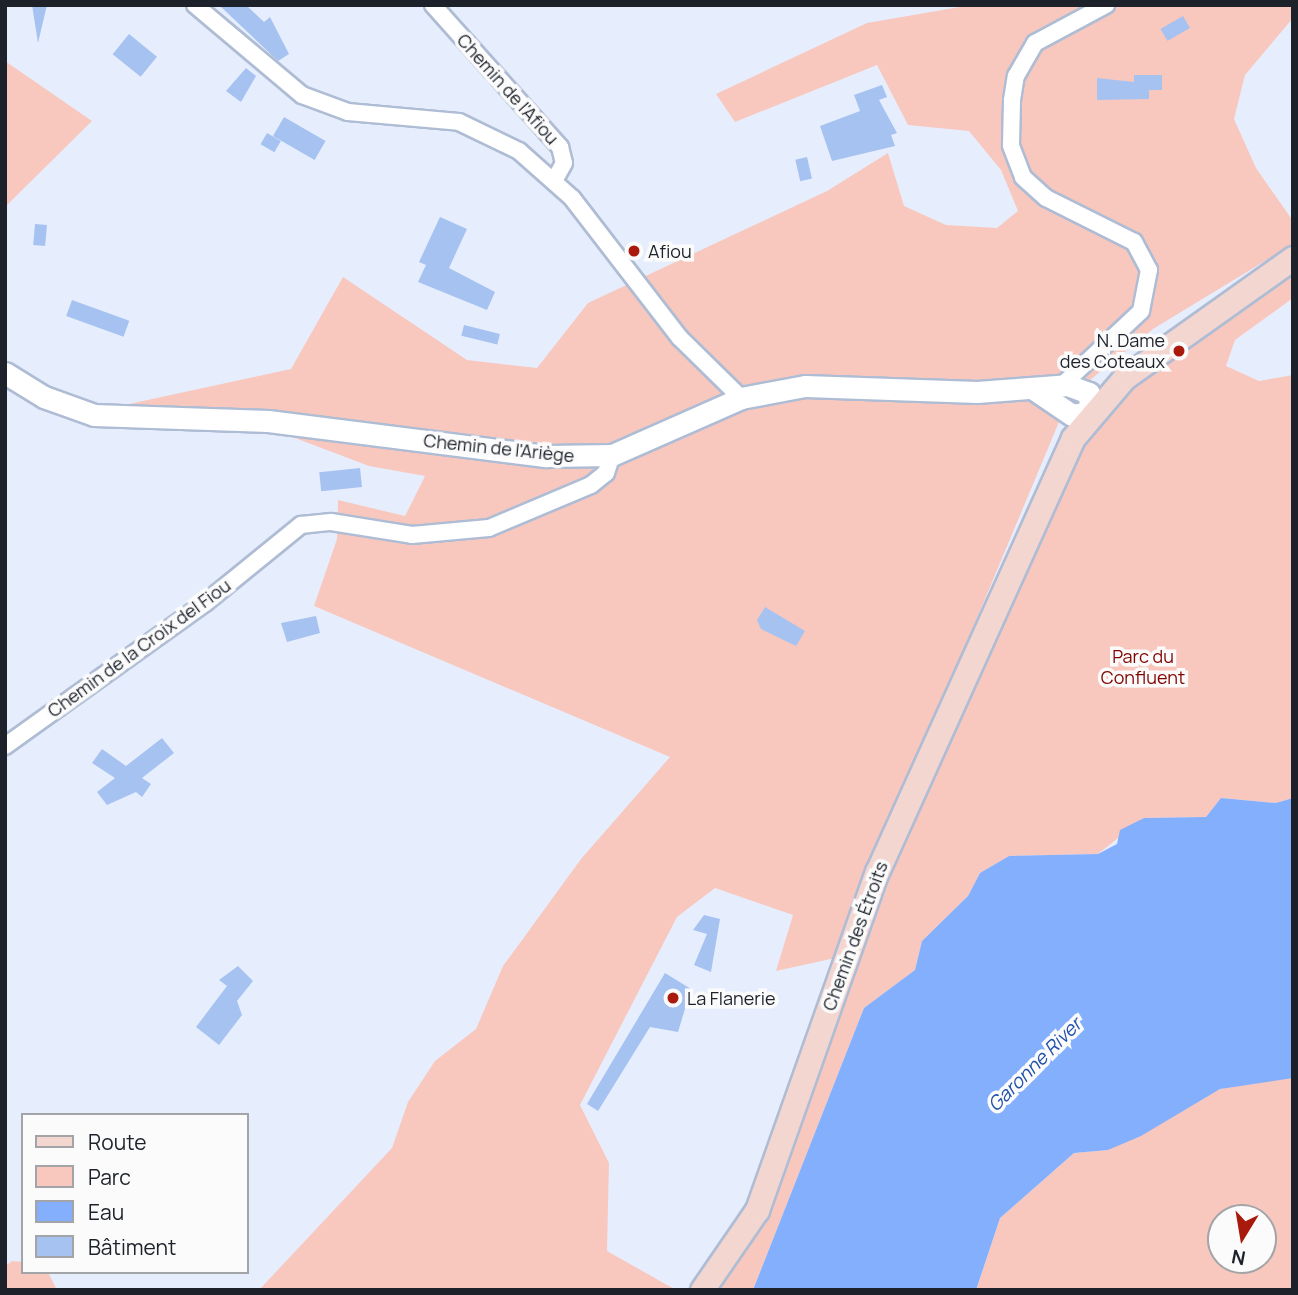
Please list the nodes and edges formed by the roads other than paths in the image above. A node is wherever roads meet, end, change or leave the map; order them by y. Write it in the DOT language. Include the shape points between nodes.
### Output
graph roads {
  1 [pos="195,5"];
  2 [pos="433,5"];
  3 [pos="1106,5"];
  4 [pos="555,179"];
  5 [pos="1293,258"];
  6 [pos="5,373"];
  7 [pos="1060,391"];
  8 [pos="741,398"];
  9 [pos="1084,407"];
  10 [pos="612,455"];
  11 [pos="5,746"];
  12 [pos="702,1290"];
  1 -- 4 [label="street" via="302,95 348,112 459,122 519,151"];
  2 -- 4 [label="street, Chemin de l'Afiou" via="560,147 564,163"];
  3 -- 7 [label="street" via="1035,43 1016,76 1012,100 1011,145 1023,177 1046,198 1134,242 1149,270 1141,311"];
  4 -- 8 [label="street" via="680,338"];
  5 -- 9 [label="main road, Chemin des Étroits" via="1209,314 1140,352"];
  6 -- 10 [label="street, Chemin de l'Ariège" via="44,397 94,415 268,421 547,456"];
  7 -- 8 [label="street, Chemin de l'Ariège" via="833,384"];
  7 -- 9 [label="street, Chemin de l'Ariège"];
  8 -- 10 [label="street, Chemin de l'Ariège"];
  9 -- 12 [label="main road, Chemin des Étroits" via="873,882 757,1210"];
  10 -- 11 [label="street, Chemin de la Croix del Fiou" via="606,473 591,485 489,527 412,535 331,522 301,525 205,603"];
}
